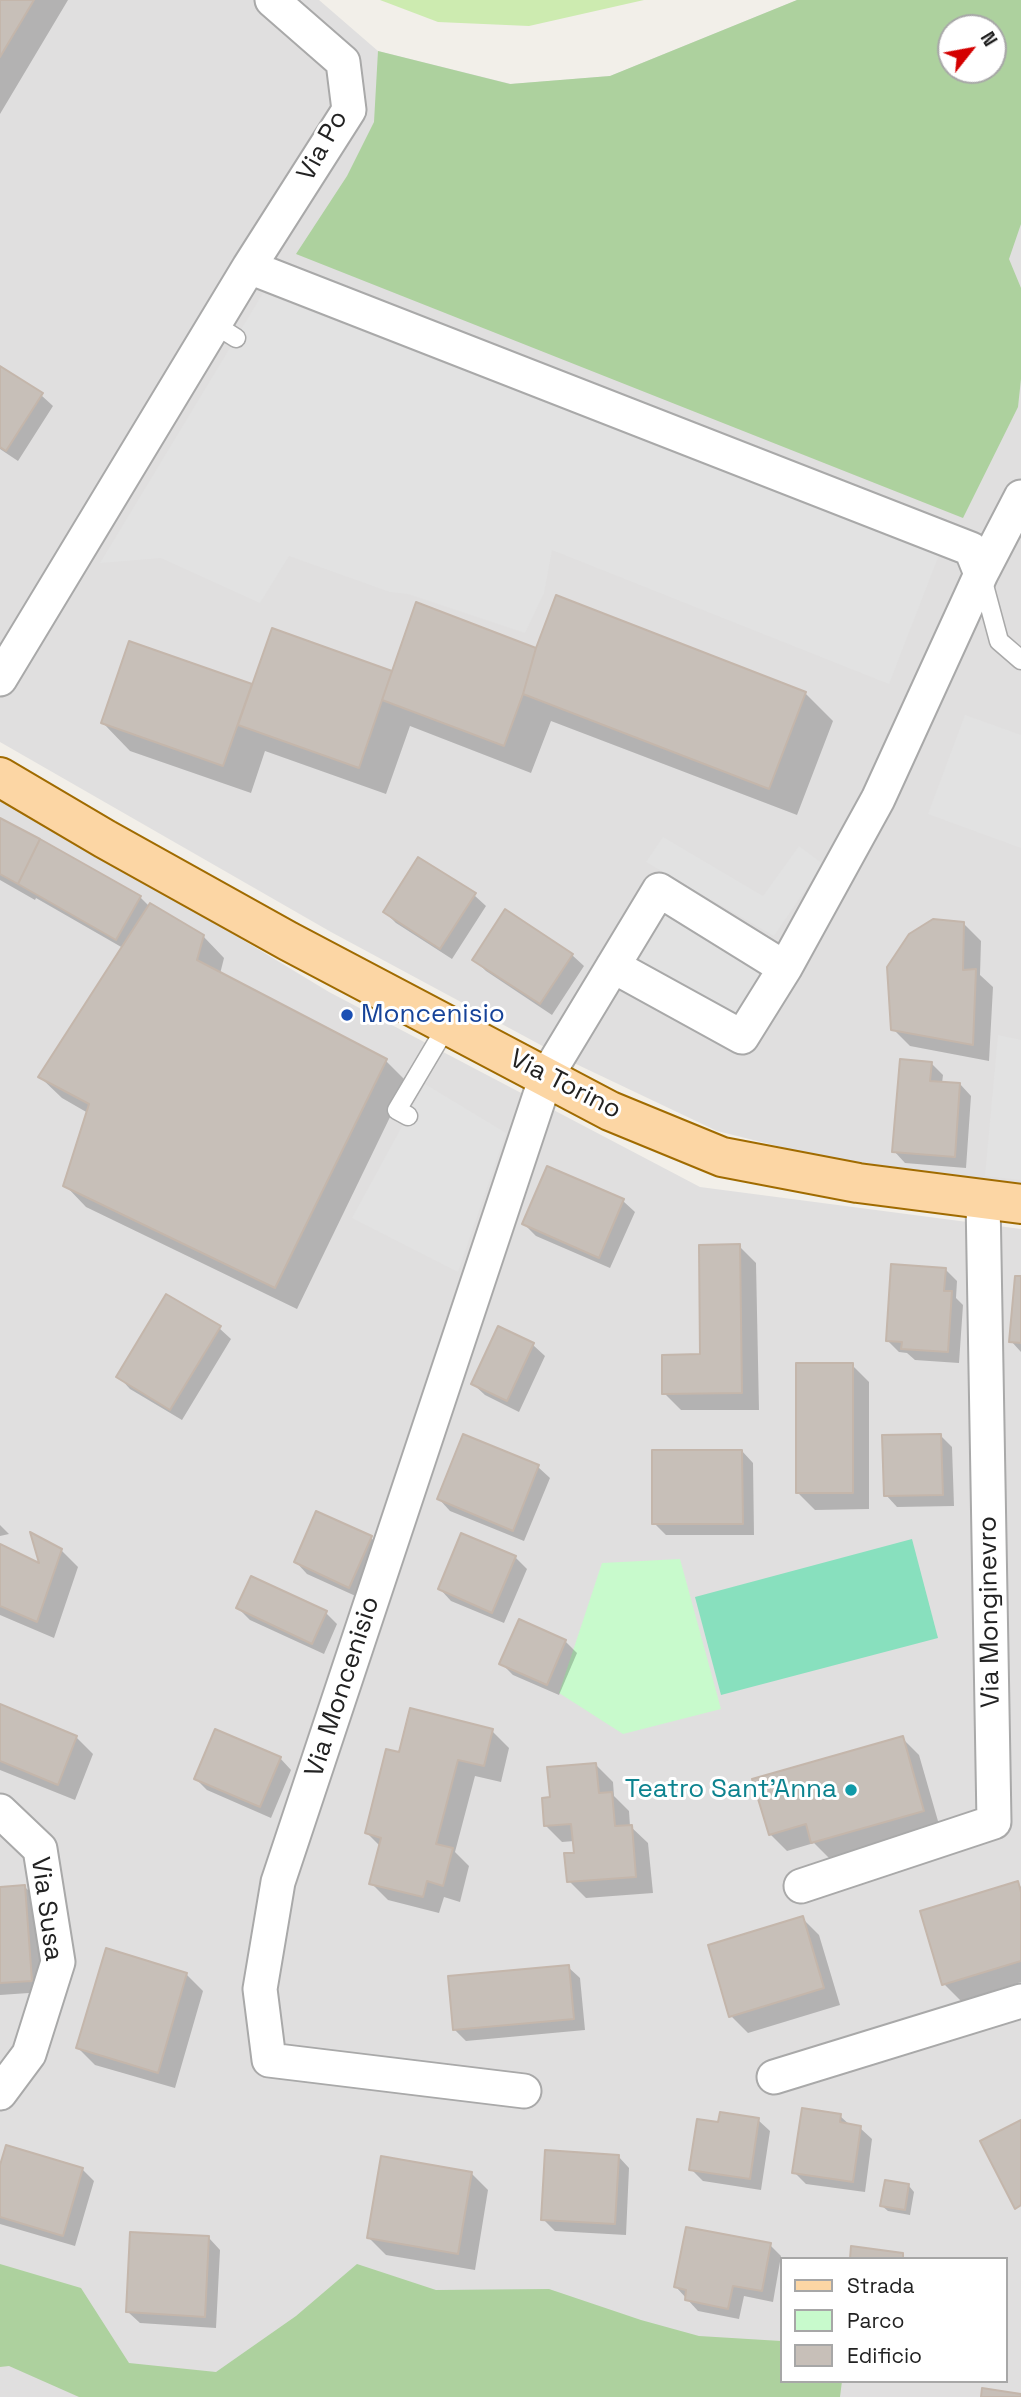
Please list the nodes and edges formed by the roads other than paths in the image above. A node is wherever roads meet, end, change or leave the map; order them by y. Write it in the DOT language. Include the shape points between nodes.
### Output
graph roads {
  1 [pos="272,0"];
  2 [pos="249,267"];
  3 [pos="1021,497"];
  4 [pos="981,575"];
  5 [pos="1021,660"];
  6 [pos="0,679"];
  7 [pos="0,777"];
  8 [pos="742,918"];
  9 [pos="788,962"];
  10 [pos="613,966"];
  11 [pos="448,1024"];
  12 [pos="546,1077"];
  13 [pos="408,1116"];
  14 [pos="983,1199"];
  15 [pos="1021,1204"];
  16 [pos="0,1811"];
  17 [pos="801,1886"];
  18 [pos="1021,2001"];
  19 [pos="774,2077"];
  20 [pos="524,2091"];
  21 [pos="0,2094"];
  1 -- 2 [label="street, Via Po" via="342,62 349,110"];
  2 -- 4 [label="street" via="971,549"];
  2 -- 6 [label="street, Via Po" via="225,331"];
  3 -- 4 [label="street"];
  4 -- 5 [label="lane" via="999,641"];
  4 -- 9 [label="street" via="878,799"];
  7 -- 11 [label="main road, Via Torino" via="276,934"];
  8 -- 9 [label="lane" via="738,925"];
  9 -- 10 [label="street" via="659,890"];
  9 -- 10 [label="street" via="742,1038"];
  10 -- 12 [label="street"];
  11 -- 12 [label="main road, Via Torino"];
  11 -- 13 [label="lane" via="397,1110"];
  12 -- 14 [label="main road, Via Torino" via="610,1111 722,1157 858,1183"];
  12 -- 20 [label="street, Via Moncenisio" via="278,1882 260,1989 269,2060"];
  14 -- 15 [label="main road, Via Torino"];
  14 -- 17 [label="street, Via Monginevro" via="994,1822"];
  16 -- 21 [label="street, Via Susa" via="40,1849 58,1962 29,2054"];
  18 -- 19 [label="street"];
}
